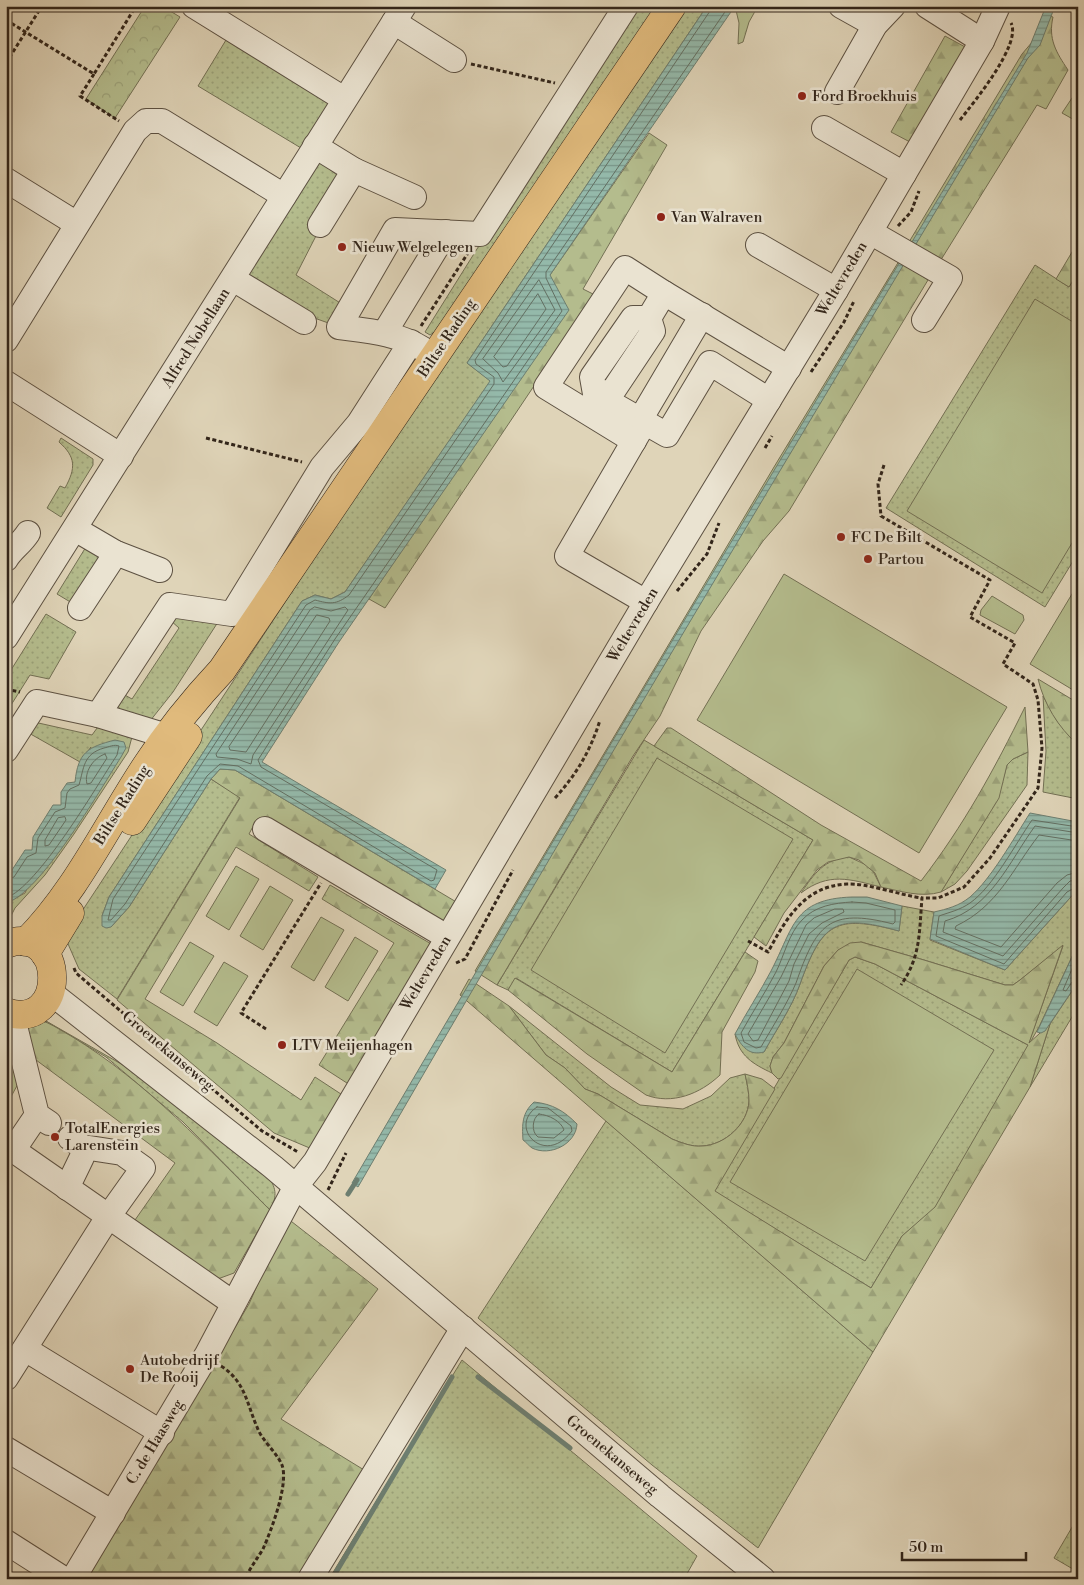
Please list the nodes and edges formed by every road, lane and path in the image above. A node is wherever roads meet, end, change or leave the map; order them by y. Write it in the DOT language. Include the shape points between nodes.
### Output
graph roads {
  1 [pos="42,6"];
  2 [pos="136,6"];
  3 [pos="626,6"];
  4 [pos="672,6"];
  5 [pos="841,6"];
  6 [pos="893,6"];
  7 [pos="927,6"];
  8 [pos="998,6"];
  9 [pos="207,10"];
  10 [pos="399,14"];
  11 [pos="6,20"];
  12 [pos="874,25"];
  13 [pos="26,32"];
  14 [pos="982,41"];
  15 [pos="454,60"];
  16 [pos="6,62"];
  17 [pos="94,74"];
  18 [pos="573,86"];
  19 [pos="837,92"];
  20 [pos="344,99"];
  21 [pos="824,128"];
  22 [pos="135,131"];
  23 [pos="315,146"];
  24 [pos="354,170"];
  25 [pos="904,174"];
  26 [pos="6,180"];
  27 [pos="284,196"];
  28 [pos="414,197"];
  29 [pos="77,224"];
  30 [pos="320,225"];
  31 [pos="446,232"];
  32 [pos="870,232"];
  33 [pos="480,234"];
  34 [pos="758,245"];
  35 [pos="233,279"];
  36 [pos="836,290"];
  37 [pos="664,292"];
  38 [pos="702,315"];
  39 [pos="924,320"];
  40 [pos="304,322"];
  41 [pos="385,332"];
  42 [pos="6,340"];
  43 [pos="411,342"];
  44 [pos="683,347"];
  45 [pos="435,356"];
  46 [pos="710,363"];
  47 [pos="789,368"];
  48 [pos="6,382"];
  49 [pos="769,400"];
  50 [pos="639,428"];
  51 [pos="206,438"];
  52 [pos="121,456"];
  53 [pos="884,464"];
  54 [pos="322,467"];
  55 [pos="75,529"];
  56 [pos="28,533"];
  57 [pos="116,553"];
  58 [pos="6,559"];
  59 [pos="160,570"];
  60 [pos="646,602"];
  61 [pos="80,608"];
  62 [pos="7,633"];
  63 [pos="98,715"];
  64 [pos="176,738"];
  65 [pos="6,750"];
  66 [pos="264,829"];
  67 [pos="330,868"];
  68 [pos="922,898"];
  69 [pos="447,937"];
  70 [pos="748,941"];
  71 [pos="26,947"];
  72 [pos="72,964"];
  73 [pos="901,985"];
  74 [pos="47,999"];
  75 [pos="9,1013"];
  76 [pos="266,1029"];
  77 [pos="10,1147"];
  78 [pos="315,1162"];
  79 [pos="331,1181"];
  80 [pos="296,1186"];
  81 [pos="67,1188"];
  82 [pos="284,1209"];
  83 [pos="108,1217"];
  84 [pos="233,1304"];
  85 [pos="463,1328"];
  86 [pos="25,1349"];
  87 [pos="206,1356"];
  88 [pos="6,1378"];
  89 [pos="162,1433"];
  90 [pos="6,1450"];
  91 [pos="113,1513"];
  92 [pos="6,1542"];
  93 [pos="64,1579"];
  94 [pos="73,1579"];
  95 [pos="245,1579"];
  96 [pos="310,1579"];
  97 [pos="763,1579"];
  1 -- 13 [label="path"];
  2 -- 17 [label="path"];
  3 -- 18 [label="street"];
  4 -- 45 [label="main road, Biltse Rading"];
  5 -- 12 [label="street"];
  6 -- 12 [label="street"];
  7 -- 14 [label="street"];
  8 -- 14 [label="street, Weltevreden"];
  9 -- 20 [label="street"];
  10 -- 15 [label="street, Alfred Nobellaan"];
  10 -- 20 [label="street, Alfred Nobellaan"];
  11 -- 13 [label="path"];
  12 -- 19 [label="street"];
  13 -- 16 [label="path"];
  13 -- 17 [label="path"];
  14 -- 25 [label="street, Weltevreden"];
  15 -- 18 [label="path"];
  17 -- 22 [label="path" via="80,96"];
  18 -- 33 [label="street"];
  20 -- 23 [label="street, Alfred Nobellaan"];
  21 -- 25 [label="street"];
  22 -- 27 [label="street" via="146,121 162,121"];
  22 -- 29 [label="street"];
  23 -- 24 [label="street"];
  23 -- 27 [label="street, Alfred Nobellaan"];
  24 -- 28 [label="street"];
  24 -- 30 [label="street"];
  25 -- 32 [label="street, Weltevreden"];
  26 -- 29 [label="street"];
  27 -- 35 [label="street, Alfred Nobellaan"];
  29 -- 42 [label="street"];
  31 -- 33 [label="street"];
  31 -- 41 [label="street"];
  31 -- 41 [label="street" via="395,230 339,327"];
  32 -- 36 [label="street, Weltevreden"];
  32 -- 39 [label="street" via="950,278"];
  33 -- 43 [label="path"];
  34 -- 36 [label="street"];
  35 -- 40 [label="street"];
  35 -- 52 [label="street, Alfred Nobellaan"];
  36 -- 47 [label="street, Weltevreden"];
  37 -- 38 [label="street"];
  37 -- 50 [label="street" via="648,318 633,318 592,377 595,394"];
  37 -- 50 [label="street" via="625,268 546,387"];
  38 -- 44 [label="street"];
  38 -- 47 [label="street"];
  41 -- 43 [label="street"];
  43 -- 45 [label="street"];
  43 -- 54 [label="street" via="359,423"];
  44 -- 46 [label="street"];
  44 -- 50 [label="street"];
  45 -- 64 [label="main road, Biltse Rading" via="222,670 191,704"];
  46 -- 49 [label="street"];
  46 -- 50 [label="street" via="667,435"];
  47 -- 49 [label="street, Weltevreden"];
  48 -- 52 [label="street"];
  49 -- 60 [label="street, Weltevreden"];
  50 -- 60 [label="street" via="567,556"];
  51 -- 54 [label="path"];
  52 -- 55 [label="street, Alfred Nobellaan"];
  53 -- 68 [label="path" via="878,484 881,516 990,580 970,617 1015,643 1003,664 1033,684 1038,700 1042,748 1038,788 990,858 964,887 938,898"];
  54 -- 63 [label="street" via="232,614 170,605"];
  55 -- 57 [label="street"];
  55 -- 62 [label="street, Alfred Nobellaan"];
  56 -- 58 [label="street"];
  57 -- 59 [label="street"];
  57 -- 61 [label="street"];
  60 -- 69 [label="street, Weltevreden"];
  63 -- 64 [label="street"];
  63 -- 65 [label="street" via="37,702"];
  64 -- 71 [label="main road, Biltse Rading" via="146,765 67,891"];
  66 -- 67 [label="street"];
  67 -- 69 [label="street"];
  67 -- 76 [label="path" via="241,1013"];
  68 -- 70 [label="path" via="848,883 826,887 805,898 789,915 768,952"];
  68 -- 73 [label="path" via="917,954"];
  69 -- 78 [label="street, Weltevreden"];
  71 -- 74 [label="main road" via="54,972"];
  72 -- 78 [label="path, Groenekanseweg" via="76,973 262,1131"];
  74 -- 75 [label="main road" via="33,1011"];
  74 -- 80 [label="street, Groenekanseweg" via="139,1064"];
  75 -- 77 [label="street" via="43,1119"];
  77 -- 81 [label="street"];
  78 -- 79 [label="path, Groenekanseweg"];
  78 -- 80 [label="street, Weltevreden"];
  80 -- 82 [label="street, Weltevreden"];
  80 -- 85 [label="street, Groenekanseweg"];
  81 -- 83 [label="street"];
  81 -- 83 [label="street" via="82,1157 76,1142 122,1153 143,1168"];
  82 -- 84 [label="street, C. de Haasweg"];
  83 -- 84 [label="street"];
  83 -- 86 [label="street"];
  84 -- 87 [label="street, C. de Haasweg"];
  85 -- 96 [label="street"];
  85 -- 97 [label="street, Groenekanseweg"];
  86 -- 88 [label="street"];
  86 -- 89 [label="street"];
  87 -- 89 [label="street, C. de Haasweg"];
  87 -- 95 [label="path" via="230,1372 249,1399 257,1429 274,1449 283,1467 283,1486 272,1524"];
  89 -- 91 [label="street, C. de Haasweg"];
  90 -- 91 [label="street"];
  91 -- 94 [label="street, C. de Haasweg"];
  92 -- 93 [label="street"];
}
